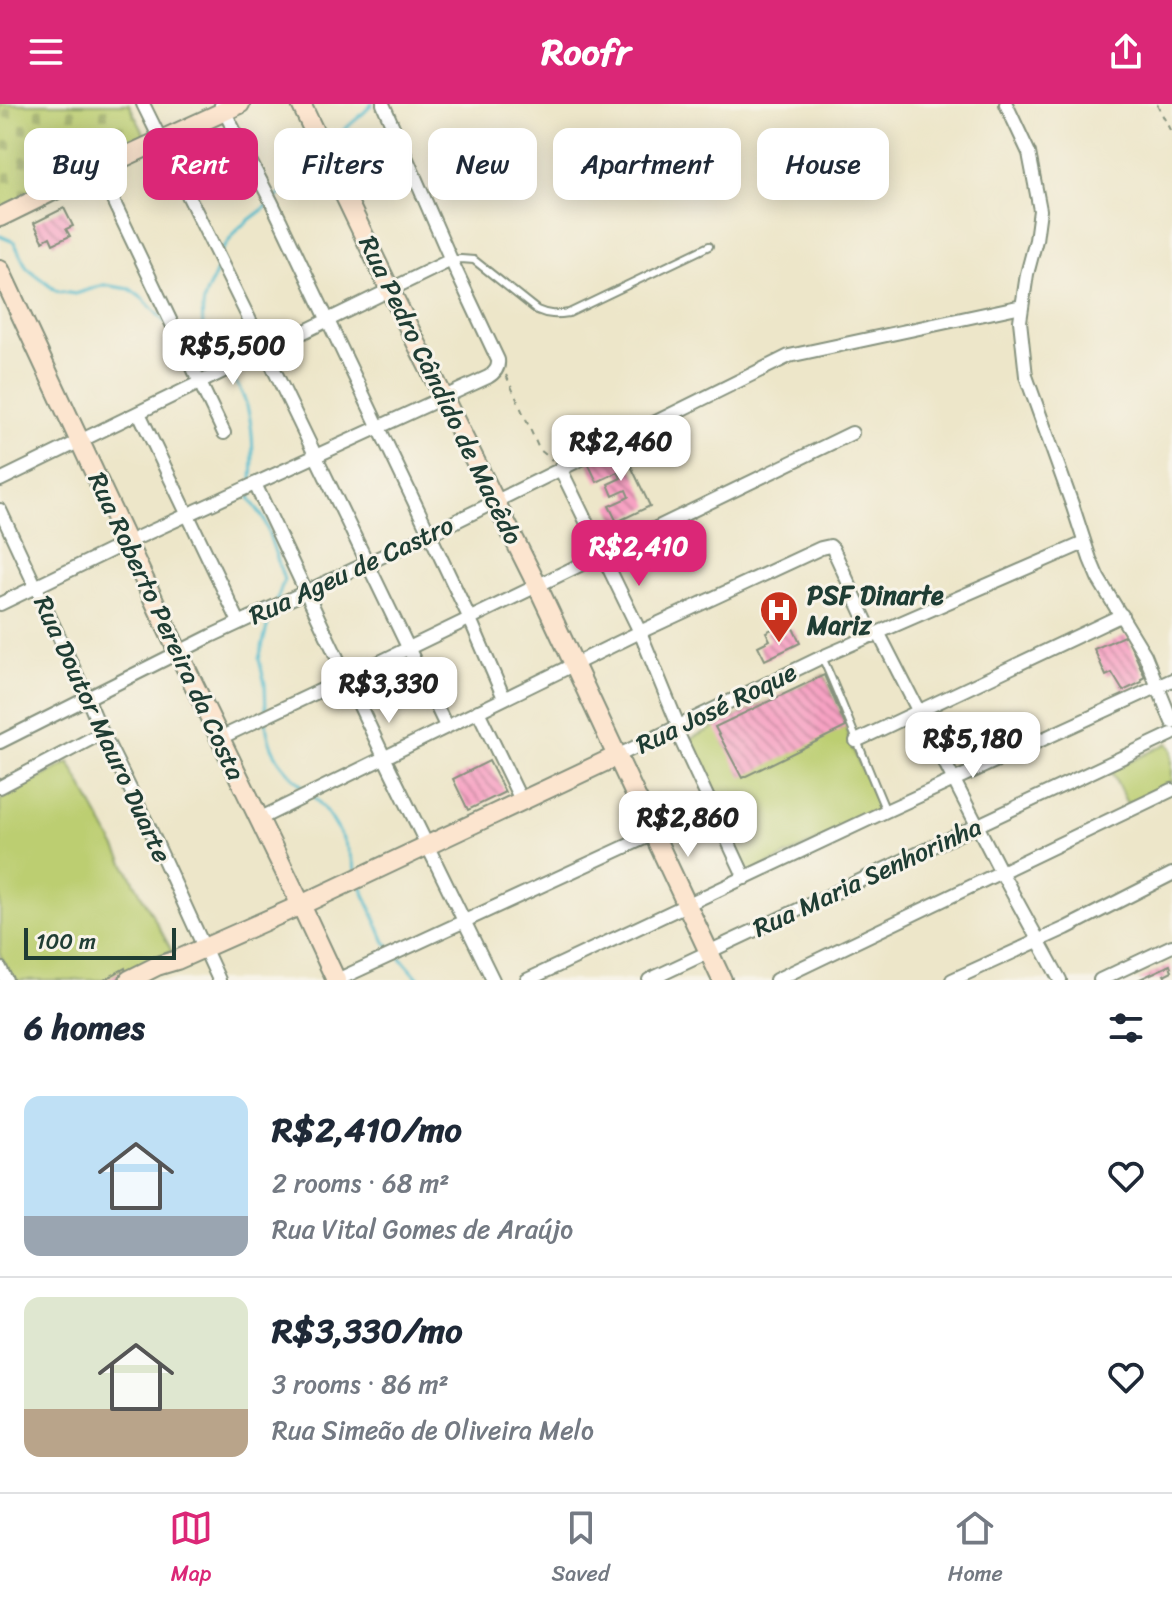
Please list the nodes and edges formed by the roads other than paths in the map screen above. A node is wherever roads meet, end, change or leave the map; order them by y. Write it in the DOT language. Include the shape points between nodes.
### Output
graph roads {
  1 [pos="143,104"];
  2 [pos="301,104"];
  3 [pos="383,104"];
  4 [pos="1006,104"];
  5 [pos="229,106"];
  6 [pos="155,128"];
  7 [pos="185,128"];
  8 [pos="35,200"];
  9 [pos="113,200"];
  10 [pos="191,200"];
  11 [pos="0,217"];
  12 [pos="709,246"];
  13 [pos="451,260"];
  14 [pos="0,270"];
  15 [pos="390,290"];
  16 [pos="1022,306"];
  17 [pos="328,322"];
  18 [pos="265,351"];
  19 [pos="200,383"];
  20 [pos="443,396"];
  21 [pos="139,413"];
  22 [pos="378,427"];
  23 [pos="224,433"];
  24 [pos="852,433"];
  25 [pos="79,441"];
  26 [pos="317,457"];
  27 [pos="560,468"];
  28 [pos="0,480"];
  29 [pos="255,484"];
  30 [pos="495,500"];
  31 [pos="0,510"];
  32 [pos="188,515"];
  33 [pos="430,534"];
  34 [pos="128,542"];
  35 [pos="1084,543"];
  36 [pos="602,554"];
  37 [pos="367,563"];
  38 [pos="537,585"];
  39 [pos="36,587"];
  40 [pos="307,591"];
  41 [pos="0,604"];
  42 [pos="1122,615"];
  43 [pos="470,619"];
  44 [pos="239,622"];
  45 [pos="640,632"];
  46 [pos="876,635"];
  47 [pos="407,649"];
  48 [pos="178,652"];
  49 [pos="822,657"];
  50 [pos="573,665"];
  51 [pos="347,678"];
  52 [pos="1172,680"];
  53 [pos="1157,687"];
  54 [pos="87,697"];
  55 [pos="504,698"];
  56 [pos="478,711"];
  57 [pos="919,711"];
  58 [pos="1172,722"];
  59 [pos="678,725"];
  60 [pos="446,726"];
  61 [pos="102,733"];
  62 [pos="1172,734"];
  63 [pos="220,738"];
  64 [pos="856,741"];
  65 [pos="0,742"];
  66 [pos="617,756"];
  67 [pos="384,757"];
  68 [pos="953,781"];
  69 [pos="0,787"];
  70 [pos="1172,790"];
  71 [pos="521,800"];
  72 [pos="712,809"];
  73 [pos="886,811"];
  74 [pos="259,819"];
  75 [pos="977,825"];
  76 [pos="653,834"];
  77 [pos="427,845"];
  78 [pos="1001,872"];
  79 [pos="1172,874"];
  80 [pos="745,878"];
  81 [pos="301,905"];
  82 [pos="687,905"];
  83 [pos="464,920"];
  84 [pos="1038,940"];
  85 [pos="1172,946"];
  86 [pos="205,948"];
  87 [pos="708,951"];
  88 [pos="177,960"];
  89 [pos="0,968"];
  90 [pos="6,980"];
  91 [pos="129,980"];
  92 [pos="155,980"];
  93 [pos="219,980"];
  94 [pos="336,980"];
  95 [pos="493,980"];
  96 [pos="527,980"];
  97 [pos="649,980"];
  98 [pos="722,980"];
  99 [pos="776,980"];
  100 [pos="952,980"];
  101 [pos="1060,980"];
  102 [pos="1100,980"];
  1 -- 6 [label="street"];
  2 -- 15 [label="street, Rua Pedro Cândido de Macêdo"];
  3 -- 13 [label="street"];
  4 -- 16 [label="street" via="1029,153 1040,210"];
  5 -- 7 [label="street"];
  5 -- 17 [label="street"];
  8 -- 11 [label="street"];
  9 -- 19 [label="street"];
  10 -- 18 [label="street"];
  12 -- 13 [label="lane" via="558,315 537,310 474,260"];
  13 -- 15 [label="street"];
  13 -- 20 [label="street" via="499,365 488,377"];
  14 -- 25 [label="street, Rua Roberto Pereira da Costa"];
  15 -- 17 [label="street"];
  15 -- 20 [label="street, Rua Pedro Cândido de Macêdo"];
  16 -- 27 [label="street, Rua Ageu de Castro" via="789,356"];
  16 -- 35 [label="street" via="1026,376"];
  17 -- 18 [label="street"];
  17 -- 22 [label="street"];
  18 -- 19 [label="street"];
  18 -- 26 [label="street"];
  19 -- 21 [label="street"];
  19 -- 23 [label="street"];
  20 -- 22 [label="street"];
  20 -- 30 [label="street, Rua Pedro Cândido de Macêdo"];
  21 -- 25 [label="street"];
  21 -- 32 [label="street"];
  22 -- 26 [label="street"];
  22 -- 33 [label="street"];
  24 -- 36 [label="street"];
  25 -- 28 [label="street"];
  25 -- 34 [label="street, Rua Roberto Pereira da Costa"];
  26 -- 29 [label="street"];
  26 -- 37 [label="street"];
  27 -- 30 [label="street, Rua Ageu de Castro"];
  27 -- 36 [label="street"];
  29 -- 32 [label="street"];
  29 -- 40 [label="street"];
  30 -- 33 [label="street, Rua Ageu de Castro"];
  30 -- 38 [label="street, Rua Pedro Cândido de Macêdo"];
  31 -- 39 [label="street, Rua Doutor Mauro Duarte"];
  32 -- 34 [label="street"];
  32 -- 44 [label="street"];
  33 -- 37 [label="street, Rua Ageu de Castro"];
  33 -- 43 [label="street"];
  34 -- 39 [label="street"];
  34 -- 48 [label="street, Rua Roberto Pereira da Costa"];
  35 -- 42 [label="street"];
  35 -- 46 [label="street, Rua José Roque"];
  36 -- 38 [label="street"];
  36 -- 45 [label="street"];
  37 -- 40 [label="street, Rua Ageu de Castro"];
  37 -- 47 [label="street"];
  38 -- 43 [label="street"];
  38 -- 50 [label="street, Rua Pedro Cândido de Macêdo"];
  39 -- 41 [label="street"];
  39 -- 54 [label="street, Rua Doutor Mauro Duarte"];
  40 -- 44 [label="street, Rua Ageu de Castro"];
  40 -- 51 [label="street"];
  42 -- 53 [label="street"];
  42 -- 57 [label="street"];
  43 -- 47 [label="street"];
  43 -- 55 [label="street"];
  44 -- 48 [label="street, Rua Ageu de Castro"];
  45 -- 46 [label="street" via="830,546"];
  45 -- 50 [label="street"];
  45 -- 59 [label="street"];
  46 -- 49 [label="street, Rua José Roque"];
  46 -- 57 [label="street"];
  47 -- 51 [label="street"];
  47 -- 60 [label="street"];
  48 -- 54 [label="street, Rua Ageu de Castro"];
  48 -- 63 [label="street, Rua Roberto Pereira da Costa"];
  49 -- 59 [label="street, Rua José Roque"];
  49 -- 64 [label="lane"];
  50 -- 55 [label="street"];
  50 -- 66 [label="street, Rua Pedro Cândido de Macêdo"];
  51 -- 63 [label="street"];
  51 -- 67 [label="street"];
  52 -- 53 [label="street"];
  53 -- 58 [label="street"];
  53 -- 68 [label="street"];
  54 -- 61 [label="street, Rua Doutor Mauro Duarte"];
  54 -- 65 [label="street, Rua Ageu de Castro"];
  55 -- 56 [label="street"];
  56 -- 60 [label="street"];
  56 -- 71 [label="street"];
  57 -- 64 [label="street"];
  57 -- 68 [label="street"];
  59 -- 66 [label="street, Rua José Roque"];
  59 -- 72 [label="street"];
  60 -- 67 [label="street"];
  61 -- 69 [label="street"];
  61 -- 86 [label="street, Rua Doutor Mauro Duarte"];
  62 -- 75 [label="street, Rua Maria Senhorinha"];
  63 -- 74 [label="street, Rua Roberto Pereira da Costa"];
  64 -- 73 [label="lane"];
  66 -- 71 [label="street, Rua José Roque"];
  66 -- 76 [label="street, Rua Pedro Cândido de Macêdo"];
  67 -- 74 [label="street"];
  67 -- 77 [label="street"];
  68 -- 73 [label="street"];
  68 -- 75 [label="street"];
  70 -- 78 [label="street"];
  71 -- 77 [label="street, Rua José Roque"];
  72 -- 76 [label="street"];
  72 -- 80 [label="street"];
  73 -- 80 [label="street"];
  74 -- 81 [label="street, Rua Roberto Pereira da Costa"];
  75 -- 78 [label="street"];
  75 -- 87 [label="street, Rua Maria Senhorinha"];
  76 -- 82 [label="street, Rua Pedro Cândido de Macêdo"];
  76 -- 83 [label="street"];
  77 -- 81 [label="street, Rua José Roque"];
  77 -- 83 [label="street"];
  78 -- 84 [label="street"];
  78 -- 99 [label="street"];
  79 -- 84 [label="street"];
  80 -- 82 [label="street"];
  81 -- 86 [label="street, Rua José Roque"];
  81 -- 94 [label="street, Rua Roberto Pereira da Costa"];
  82 -- 87 [label="street, Rua Pedro Cândido de Macêdo"];
  82 -- 96 [label="street"];
  83 -- 94 [label="street"];
  83 -- 95 [label="street"];
  84 -- 100 [label="street"];
  84 -- 101 [label="street"];
  85 -- 102 [label="street"];
  86 -- 88 [label="street, Rua José Roque"];
  86 -- 93 [label="street, Rua Doutor Mauro Duarte"];
  87 -- 97 [label="street, Rua Maria Senhorinha"];
  87 -- 98 [label="street, Rua Pedro Cândido de Macêdo"];
  88 -- 91 [label="street, Rua José Roque"];
  88 -- 92 [label="street, Rua José Roque"];
  89 -- 90 [label="street"];
}
